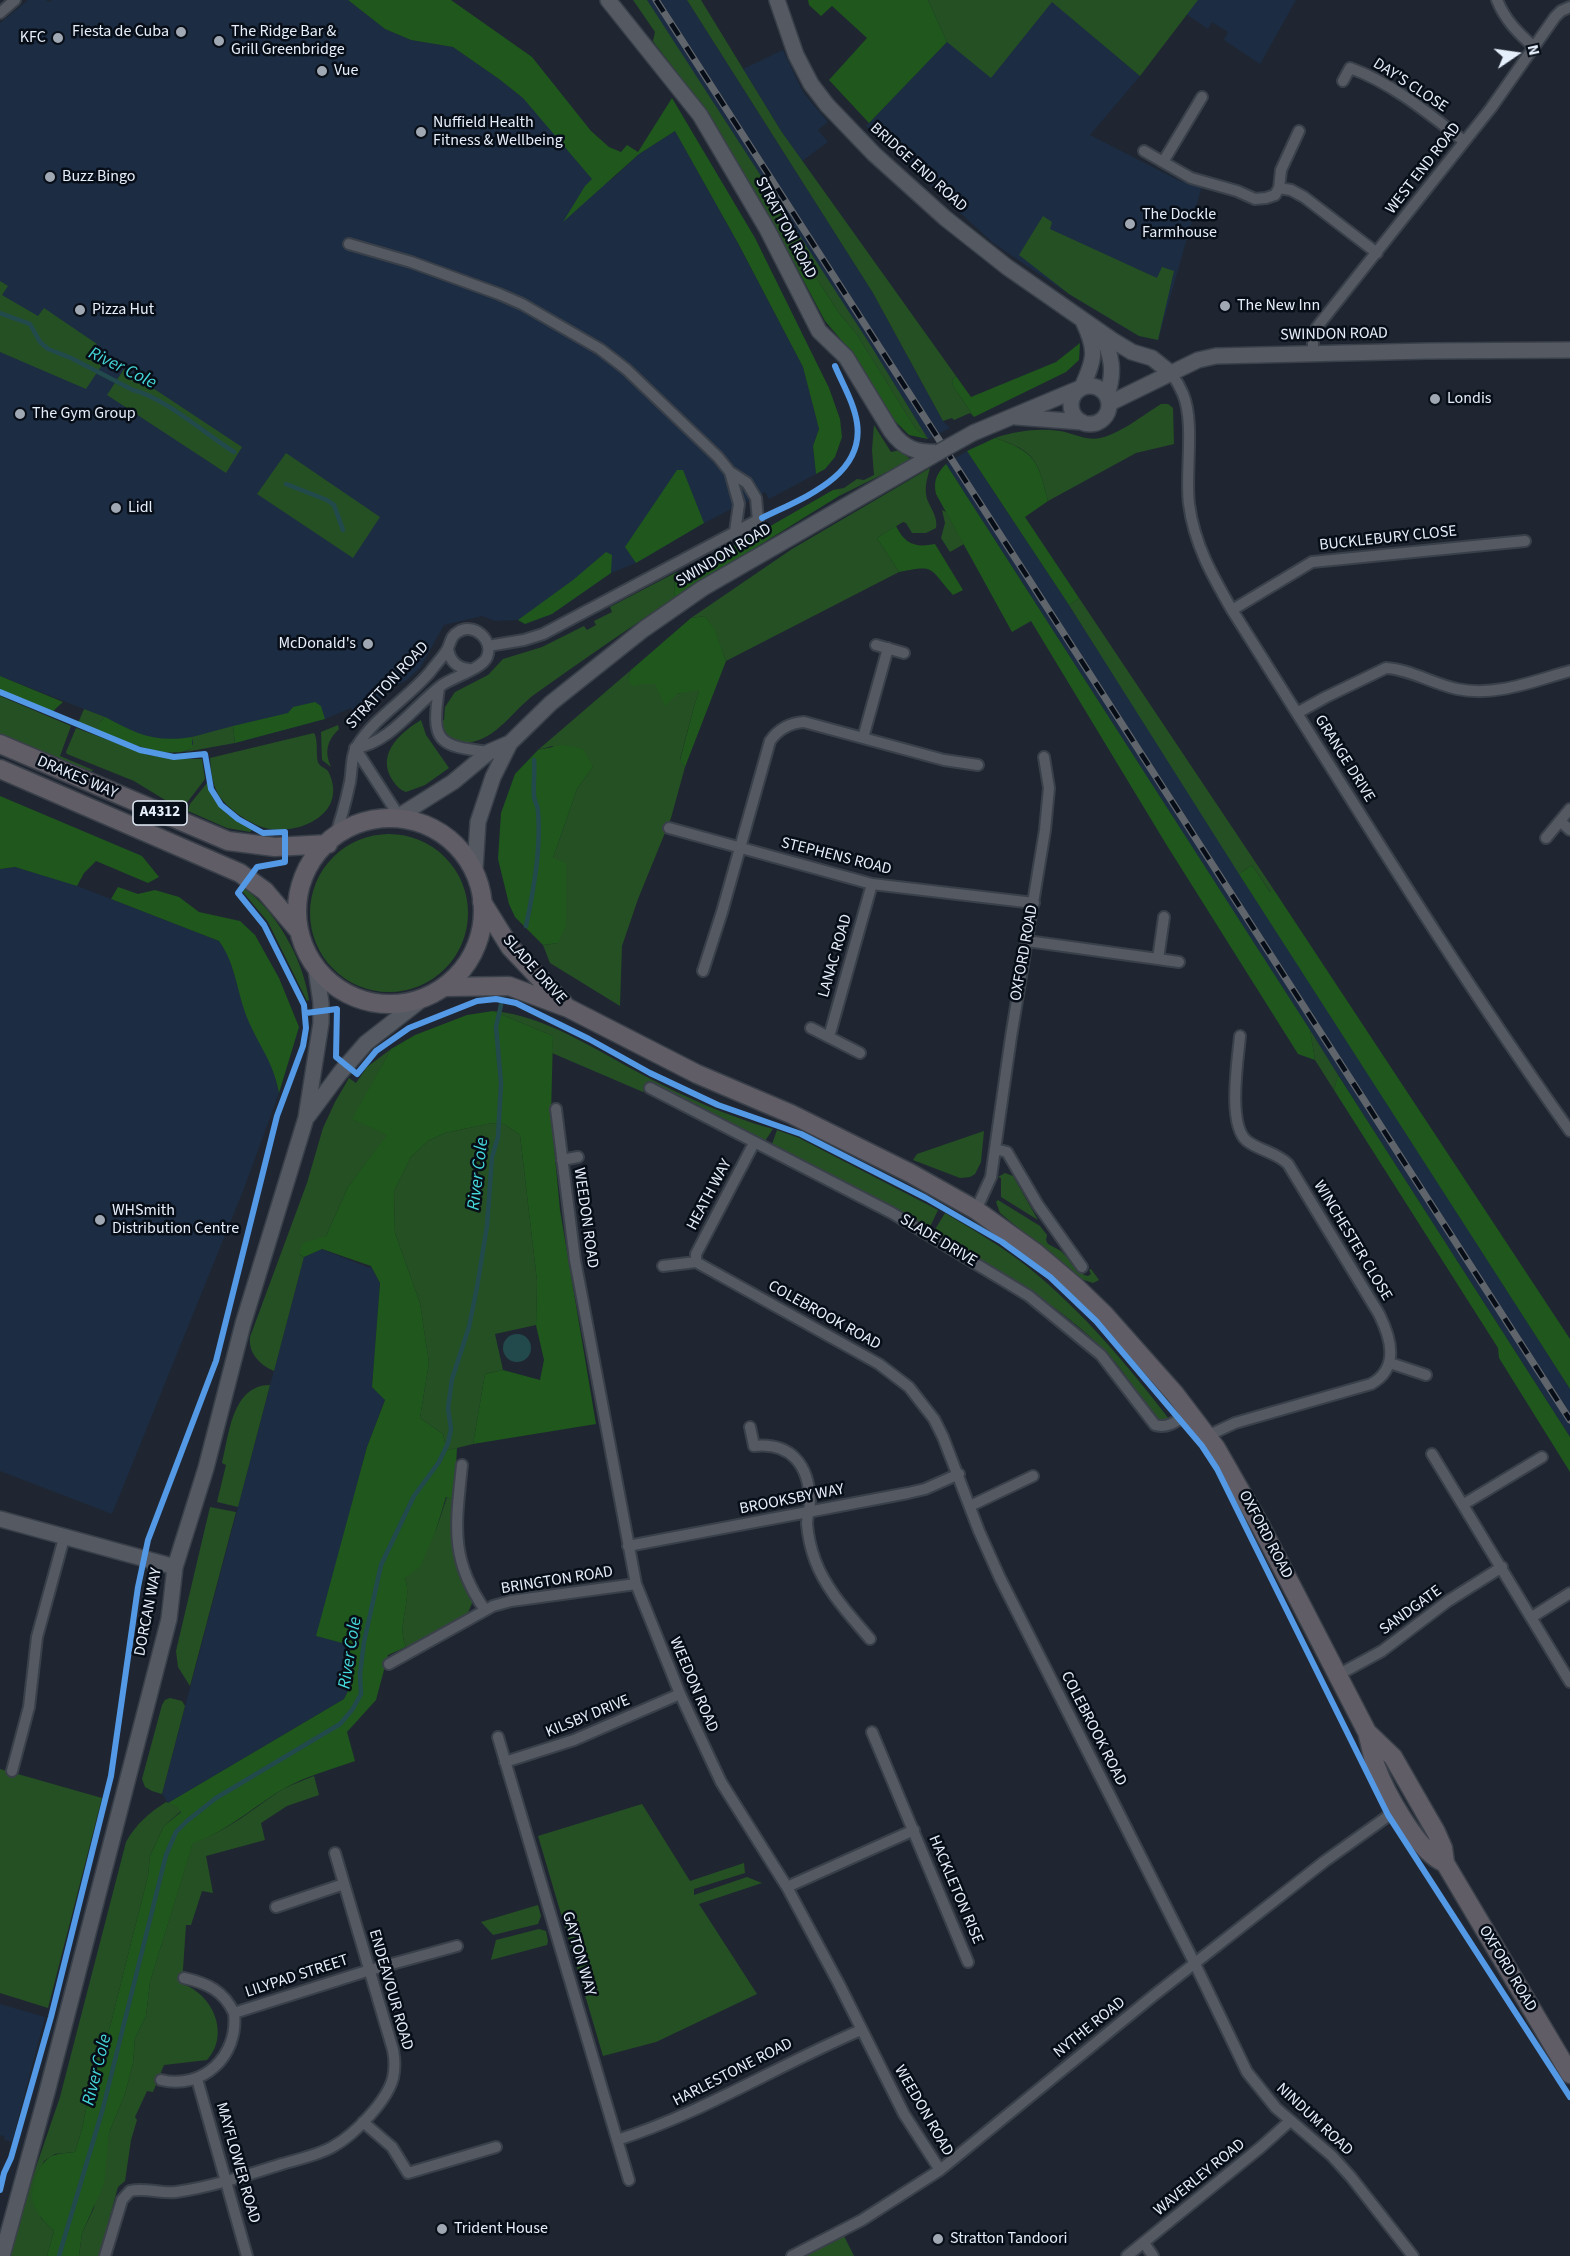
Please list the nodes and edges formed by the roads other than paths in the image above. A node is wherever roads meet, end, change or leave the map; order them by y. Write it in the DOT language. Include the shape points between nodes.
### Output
graph roads {
  1 [pos="15,0"];
  2 [pos="608,0"];
  3 [pos="777,0"];
  4 [pos="1497,0"];
  5 [pos="1570,7"];
  6 [pos="0,13"];
  7 [pos="1533,47"];
  8 [pos="1343,81"];
  9 [pos="1202,98"];
  10 [pos="1299,131"];
  11 [pos="1464,141"];
  12 [pos="1144,151"];
  13 [pos="1163,162"];
  14 [pos="1279,188"];
  15 [pos="349,244"];
  16 [pos="1377,253"];
  17 [pos="1083,321"];
  18 [pos="1101,333"];
  19 [pos="1570,350"];
  20 [pos="1312,354"];
  21 [pos="1172,374"];
  22 [pos="1080,388"];
  23 [pos="1108,399"];
  24 [pos="1013,417"];
  25 [pos="1082,422"];
  26 [pos="939,452"];
  27 [pos="730,472"];
  28 [pos="735,532"];
  29 [pos="1525,541"];
  30 [pos="1232,610"];
  31 [pos="876,645"];
  32 [pos="488,646"];
  33 [pos="888,648"];
  34 [pos="448,649"];
  35 [pos="904,653"];
  36 [pos="470,669"];
  37 [pos="1570,670"];
  38 [pos="439,688"];
  39 [pos="1298,713"];
  40 [pos="863,738"];
  41 [pos="510,743"];
  42 [pos="0,744"];
  43 [pos="355,748"];
  44 [pos="489,752"];
  45 [pos="1044,757"];
  46 [pos="978,765"];
  47 [pos="0,769"];
  48 [pos="1570,809"];
  49 [pos="399,816"];
  50 [pos="1560,822"];
  51 [pos="669,828"];
  52 [pos="1570,830"];
  53 [pos="1546,838"];
  54 [pos="331,841"];
  55 [pos="740,848"];
  56 [pos="474,869"];
  57 [pos="872,884"];
  58 [pos="481,901"];
  59 [pos="1034,903"];
  60 [pos="1164,918"];
  61 [pos="299,931"];
  62 [pos="1027,941"];
  63 [pos="1158,959"];
  64 [pos="1179,962"];
  65 [pos="316,969"];
  66 [pos="703,971"];
  67 [pos="445,987"];
  68 [pos="420,1000"];
  69 [pos="568,1008"];
  70 [pos="811,1028"];
  71 [pos="1240,1035"];
  72 [pos="829,1037"];
  73 [pos="860,1053"];
  74 [pos="650,1088"];
  75 [pos="556,1109"];
  76 [pos="306,1118"];
  77 [pos="1570,1131"];
  78 [pos="754,1143"];
  79 [pos="995,1149"];
  80 [pos="578,1157"];
  81 [pos="562,1160"];
  82 [pos="976,1210"];
  83 [pos="1036,1253"];
  84 [pos="696,1262"];
  85 [pos="663,1266"];
  86 [pos="1082,1267"];
  87 [pos="1390,1363"];
  88 [pos="1426,1375"];
  89 [pos="1189,1412"];
  90 [pos="750,1427"];
  91 [pos="1208,1436"];
  92 [pos="1432,1455"];
  93 [pos="1542,1457"];
  94 [pos="462,1466"];
  95 [pos="959,1474"];
  96 [pos="1033,1476"];
  97 [pos="1464,1504"];
  98 [pos="970,1506"];
  99 [pos="808,1511"];
  100 [pos="0,1519"];
  101 [pos="64,1538"];
  102 [pos="628,1546"];
  103 [pos="1502,1567"];
  104 [pos="175,1568"];
  105 [pos="636,1584"];
  106 [pos="1570,1593"];
  107 [pos="485,1610"];
  108 [pos="1532,1617"];
  109 [pos="870,1639"];
  110 [pos="389,1664"];
  111 [pos="1336,1676"];
  112 [pos="1570,1682"];
  113 [pos="680,1694"];
  114 [pos="872,1732"];
  115 [pos="1367,1732"];
  116 [pos="498,1737"];
  117 [pos="505,1762"];
  118 [pos="12,1771"];
  119 [pos="1416,1797"];
  120 [pos="1398,1809"];
  121 [pos="914,1830"];
  122 [pos="335,1853"];
  123 [pos="1444,1863"];
  124 [pos="344,1884"];
  125 [pos="787,1887"];
  126 [pos="276,1907"];
  127 [pos="457,1946"];
  128 [pos="968,1962"];
  129 [pos="1195,1964"];
  130 [pos="370,1970"];
  131 [pos="184,1978"];
  132 [pos="234,2013"];
  133 [pos="861,2030"];
  134 [pos="1570,2074"];
  135 [pos="197,2079"];
  136 [pos="160,2080"];
  137 [pos="1290,2121"];
  138 [pos="363,2122"];
  139 [pos="617,2139"];
  140 [pos="496,2147"];
  141 [pos="940,2170"];
  142 [pos="629,2180"];
  143 [pos="227,2181"];
  144 [pos="1144,2243"];
  145 [pos="2,2256"];
  146 [pos="105,2256"];
  147 [pos="247,2256"];
  148 [pos="792,2256"];
  149 [pos="1127,2256"];
  150 [pos="1153,2256"];
  151 [pos="1413,2256"];
  1 -- 6 [label="street"];
  2 -- 26 [label="main road, STRATTON ROAD" via="713,135 819,331 846,357 897,440 915,451"];
  3 -- 17 [label="main road, BRIDGE END ROAD" via="806,75 843,123 959,229"];
  4 -- 7 [label="street" via="1510,24"];
  5 -- 7 [label="street, WEST END ROAD" via="1555,17"];
  7 -- 11 [label="street, WEST END ROAD"];
  8 -- 11 [label="street, DAY'S CLOSE" via="1350,68 1370,75"];
  9 -- 13 [label="street"];
  10 -- 14 [label="street" via="1281,170"];
  11 -- 16 [label="street, WEST END ROAD"];
  12 -- 13 [label="street"];
  13 -- 14 [label="street" via="1191,178 1255,199 1271,196"];
  14 -- 16 [label="street" via="1304,197"];
  15 -- 27 [label="street" via="499,294 600,349 647,388"];
  16 -- 20 [label="street, WEST END ROAD" via="1317,327"];
  17 -- 18 [label="main road, BRIDGE END ROAD"];
  17 -- 22 [label="main road" via="1094,351 1092,366"];
  18 -- 21 [label="main road, BRIDGE END ROAD" via="1132,352 1152,358"];
  18 -- 23 [label="main road" via="1112,362"];
  19 -- 20 [label="main road, SWINDON ROAD"];
  20 -- 21 [label="main road, SWINDON ROAD" via="1216,356 1198,360"];
  21 -- 23 [label="main road, SWINDON ROAD"];
  21 -- 30 [label="street, GRANGE DRIVE" via="1184,396 1187,414 1189,504 1196,536 1210,572"];
  22 -- 23 [label="main road" via="1095,386"];
  22 -- 24 [label="main road, SWINDON ROAD"];
  22 -- 25 [label="main road" via="1073,395 1071,406 1074,416"];
  23 -- 25 [label="main road" via="1107,414 1101,421"];
  24 -- 25 [label="main road, SWINDON ROAD"];
  24 -- 26 [label="main road, SWINDON ROAD, bridge"];
  26 -- 41 [label="main road, SWINDON ROAD" via="759,554 680,604 572,686"];
  27 -- 28 [label="street" via="740,504"];
  27 -- 28 [label="street" via="752,489 758,520"];
  28 -- 32 [label="street" via="543,634"];
  29 -- 30 [label="street, BUCKLEBURY CLOSE" via="1312,562"];
  30 -- 39 [label="street, GRANGE DRIVE"];
  31 -- 33 [label="street"];
  32 -- 34 [label="street, STRATTON ROAD" via="483,635 467,629 452,637"];
  32 -- 36 [label="street, STRATTON ROAD" via="484,662"];
  33 -- 35 [label="street"];
  33 -- 40 [label="street"];
  34 -- 36 [label="street, STRATTON ROAD" via="452,661"];
  34 -- 43 [label="street, STRATTON ROAD"];
  36 -- 38 [label="street, STRATTON ROAD"];
  37 -- 39 [label="street" via="1486,692 1455,688 1386,668"];
  38 -- 43 [label="street, STRATTON ROAD" via="376,742"];
  38 -- 44 [label="street" via="435,717 442,738 457,748"];
  39 -- 77 [label="street, GRANGE DRIVE" via="1410,892"];
  40 -- 46 [label="street"];
  40 -- 55 [label="street" via="804,722 779,730 770,741"];
  41 -- 44 [label="main road, SWINDON ROAD"];
  41 -- 56 [label="main road, SWINDON ROAD" via="481,812"];
  42 -- 54 [label="main road, DRAKES WAY / A4312" via="228,842 275,848"];
  43 -- 49 [label="street, STRATTON ROAD"];
  43 -- 54 [label="street, STRATTON ROAD" via="345,807"];
  44 -- 49 [label="main road, SWINDON ROAD" via="453,782"];
  45 -- 59 [label="street, OXFORD ROAD" via="1048,808"];
  47 -- 61 [label="main road, DRAKES WAY / A4312" via="240,873 265,891"];
  48 -- 50 [label="street"];
  49 -- 54 [label="main road, A4312" via="358,826"];
  49 -- 56 [label="main road, A4312" via="444,833 465,853"];
  50 -- 52 [label="street"];
  50 -- 53 [label="street"];
  51 -- 55 [label="street, STEPHENS ROAD"];
  54 -- 61 [label="main road, A4312" via="313,861 302,883 297,906"];
  55 -- 57 [label="street, STEPHENS ROAD"];
  55 -- 66 [label="street"];
  56 -- 58 [label="main road, A4312"];
  57 -- 59 [label="street, STEPHENS ROAD"];
  57 -- 72 [label="street, LANAC ROAD"];
  58 -- 67 [label="main road, A4312" via="482,924 476,945 461,972"];
  58 -- 69 [label="main road, SLADE DRIVE / A4312" via="510,947"];
  59 -- 62 [label="street, OXFORD ROAD"];
  60 -- 63 [label="street"];
  61 -- 65 [label="main road, A4312"];
  62 -- 63 [label="street"];
  62 -- 79 [label="street, OXFORD ROAD"];
  63 -- 64 [label="street"];
  65 -- 68 [label="main road, A4312" via="334,987 361,1001 391,1005"];
  65 -- 76 [label="main road, DORCAN WAY" via="321,1023"];
  67 -- 68 [label="main road, A4312"];
  67 -- 69 [label="main road, SLADE DRIVE / A4312" via="508,986"];
  68 -- 76 [label="main road, DORCAN WAY" via="366,1043"];
  69 -- 82 [label="main road, SLADE DRIVE / A4312" via="697,1074 844,1140"];
  70 -- 72 [label="street"];
  71 -- 87 [label="street, WINCHESTER CLOSE" via="1236,1094 1239,1128 1248,1141 1288,1164 1379,1314 1391,1346"];
  72 -- 73 [label="street"];
  74 -- 78 [label="street, SLADE DRIVE"];
  75 -- 81 [label="street, WEEDON ROAD"];
  76 -- 104 [label="main road, DORCAN WAY"];
  78 -- 84 [label="street, HEATH WAY" via="696,1254"];
  78 -- 89 [label="street, SLADE DRIVE" via="910,1224 1029,1296 1101,1355 1155,1425 1172,1425"];
  79 -- 82 [label="street, OXFORD ROAD" via="991,1178"];
  79 -- 86 [label="street" via="1007,1152"];
  80 -- 81 [label="street, WEEDON ROAD"];
  81 -- 102 [label="street, WEEDON ROAD" via="575,1260"];
  82 -- 83 [label="main road, SLADE DRIVE / A4312"];
  83 -- 89 [label="main road, OXFORD ROAD / A4312" via="1104,1314"];
  84 -- 85 [label="street"];
  84 -- 95 [label="street, COLEBROOK ROAD" via="894,1374 933,1419"];
  87 -- 88 [label="street"];
  87 -- 91 [label="street" via="1384,1375 1371,1384 1234,1423"];
  89 -- 91 [label="main road, OXFORD ROAD / A4312"];
  90 -- 99 [label="street" via="754,1446 779,1446 799,1462 810,1501"];
  91 -- 111 [label="main road, OXFORD ROAD / A4312" via="1262,1527"];
  92 -- 97 [label="street"];
  93 -- 97 [label="street"];
  94 -- 107 [label="street" via="456,1523 458,1548 470,1586"];
  95 -- 98 [label="street, COLEBROOK ROAD"];
  95 -- 99 [label="street, BROOKSBY WAY" via="925,1489"];
  96 -- 98 [label="street"];
  97 -- 103 [label="street"];
  98 -- 129 [label="street, COLEBROOK ROAD" via="1013,1604"];
  99 -- 102 [label="street, BROOKSBY WAY"];
  99 -- 109 [label="street" via="812,1547 824,1581"];
  100 -- 101 [label="main road"];
  101 -- 104 [label="main road"];
  101 -- 118 [label="street" via="37,1637 29,1707"];
  102 -- 105 [label="street, WEEDON ROAD"];
  103 -- 108 [label="street"];
  103 -- 111 [label="street, SANDGATE" via="1448,1601 1382,1651"];
  104 -- 145 [label="main road, DORCAN WAY" via="169,1619"];
  105 -- 107 [label="street, BRINGTON ROAD" via="511,1601"];
  105 -- 113 [label="street, WEEDON ROAD"];
  106 -- 108 [label="street"];
  107 -- 110 [label="street, BRINGTON ROAD"];
  108 -- 112 [label="street"];
  111 -- 115 [label="main road, OXFORD ROAD / A4312"];
  113 -- 117 [label="street, KILSBY DRIVE" via="574,1740"];
  113 -- 125 [label="street, WEEDON ROAD" via="721,1782"];
  114 -- 121 [label="street, HACKLETON RISE"];
  115 -- 119 [label="main road, OXFORD ROAD / A4312" via="1393,1757"];
  115 -- 120 [label="main road, OXFORD ROAD / A4312" via="1376,1765"];
  116 -- 117 [label="street, GAYTON WAY"];
  117 -- 139 [label="street, GAYTON WAY"];
  119 -- 120 [label="main road"];
  119 -- 123 [label="main road, OXFORD ROAD / A4312" via="1443,1848"];
  120 -- 123 [label="main road, OXFORD ROAD / A4312" via="1420,1845"];
  120 -- 129 [label="street, NYTHE ROAD"];
  121 -- 125 [label="street, HACKLETON RISE"];
  121 -- 128 [label="street, HACKLETON RISE"];
  122 -- 124 [label="street, ENDEAVOUR ROAD"];
  123 -- 134 [label="main road, OXFORD ROAD / A4312"];
  124 -- 126 [label="street"];
  124 -- 130 [label="street, ENDEAVOUR ROAD"];
  125 -- 133 [label="street, WEEDON ROAD"];
  127 -- 130 [label="street, LILYPAD STREET"];
  129 -- 137 [label="street, NINDUM ROAD" via="1246,2072"];
  129 -- 141 [label="street, NYTHE ROAD"];
  130 -- 132 [label="street, LILYPAD STREET"];
  130 -- 138 [label="street, ENDEAVOUR ROAD" via="390,2035 395,2067 389,2089"];
  131 -- 132 [label="street, LILYPAD STREET" via="213,1988"];
  132 -- 135 [label="street, LILYPAD STREET" via="234,2030 225,2057"];
  133 -- 139 [label="street, HARLESTONE ROAD" via="810,2051 687,2115"];
  133 -- 141 [label="street, WEEDON ROAD" via="904,2114"];
  135 -- 136 [label="street" via="177,2083"];
  135 -- 143 [label="street, MAYFLOWER ROAD"];
  137 -- 144 [label="street, WAVERLEY ROAD"];
  137 -- 151 [label="street, NINDUM ROAD" via="1346,2171"];
  138 -- 140 [label="street" via="392,2147 408,2173"];
  138 -- 143 [label="street, ENDEAVOUR ROAD" via="332,2148"];
  139 -- 142 [label="street, GAYTON WAY"];
  141 -- 148 [label="street, NYTHE ROAD" via="871,2214"];
  143 -- 146 [label="street, ENDEAVOUR ROAD" via="172,2193 130,2191 122,2200"];
  143 -- 147 [label="street, MAYFLOWER ROAD"];
  144 -- 149 [label="street, WAVERLEY ROAD"];
  144 -- 150 [label="street"];
}
